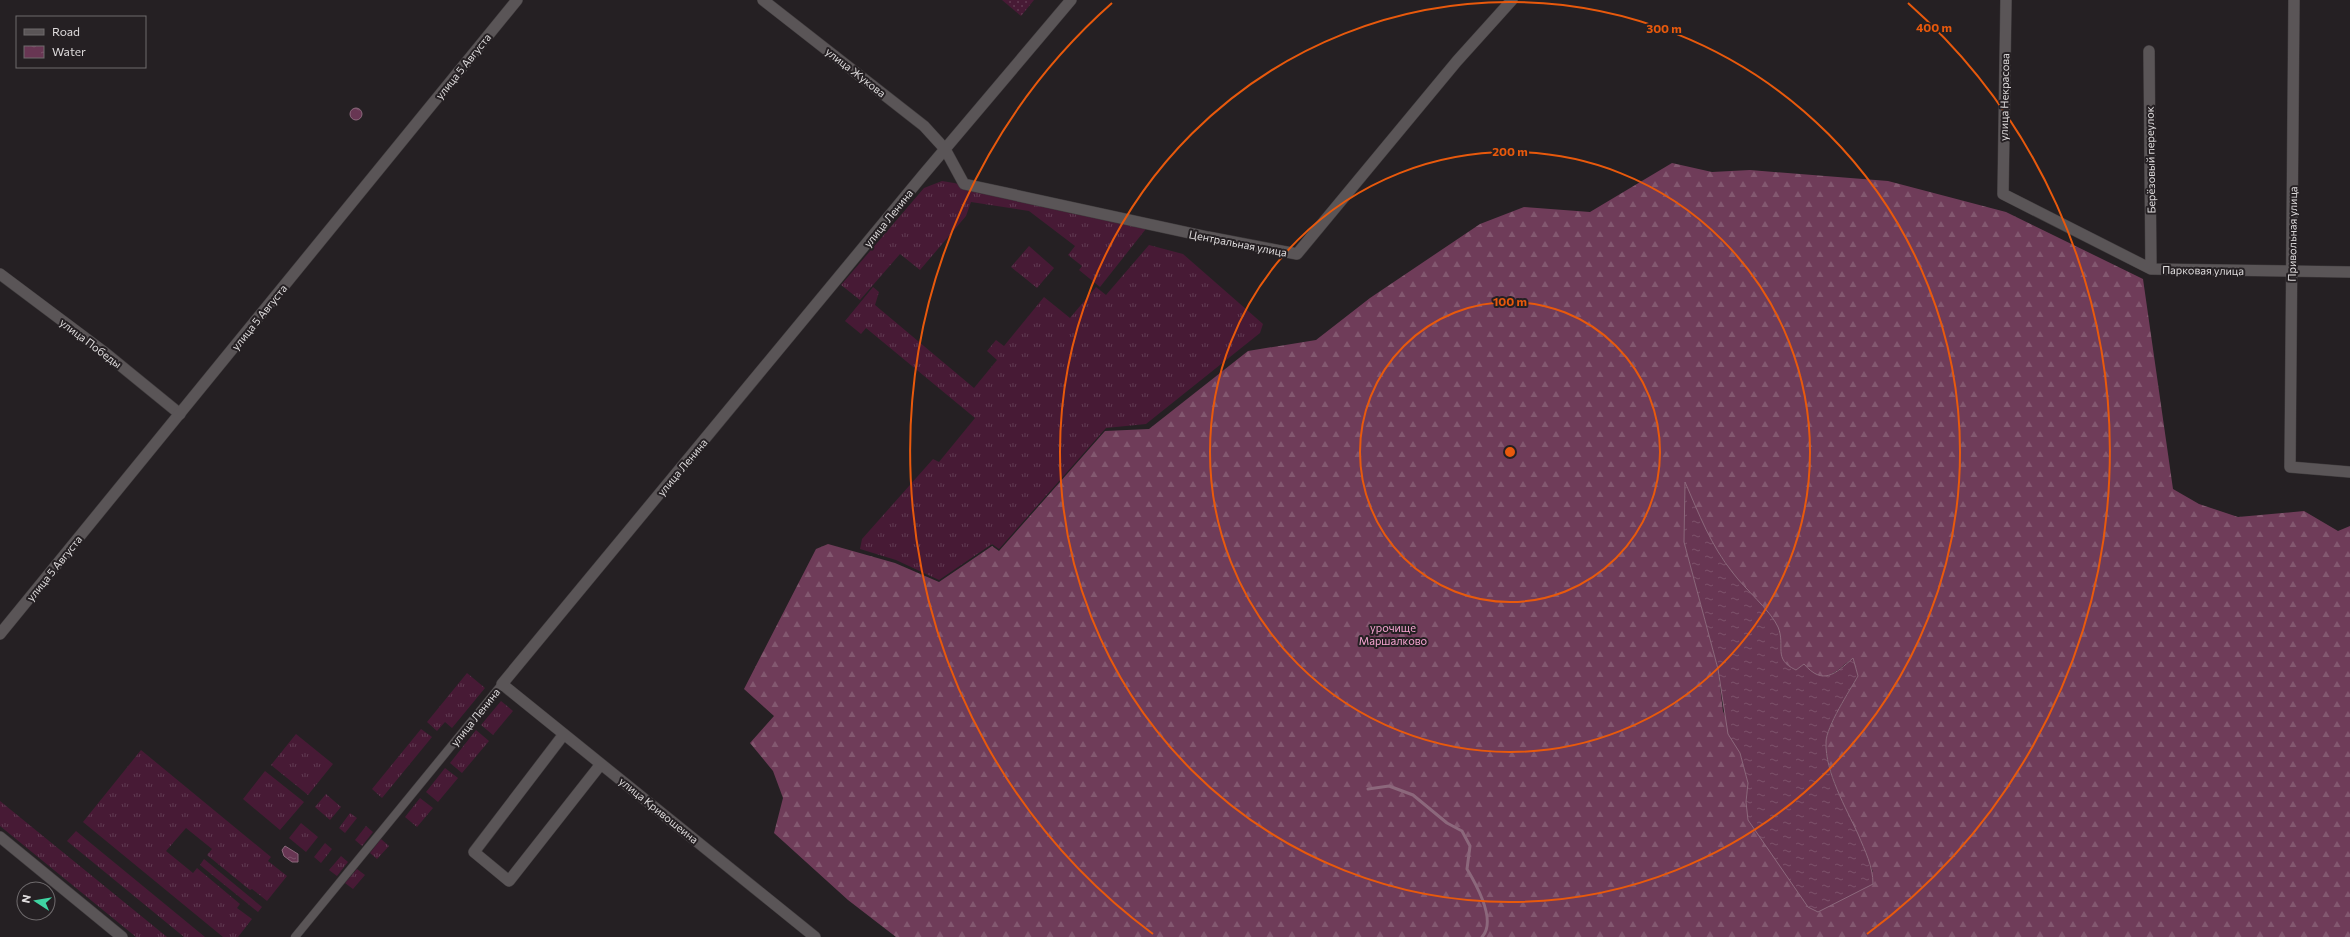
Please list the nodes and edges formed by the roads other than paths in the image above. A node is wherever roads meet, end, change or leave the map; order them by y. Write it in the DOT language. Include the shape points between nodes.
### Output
graph roads {
  1 [pos="517,0"];
  2 [pos="763,0"];
  3 [pos="1071,0"];
  4 [pos="1512,0"];
  5 [pos="2006,0"];
  6 [pos="2294,0"];
  7 [pos="2149,51"];
  8 [pos="945,149"];
  9 [pos="2003,194"];
  10 [pos="2151,269"];
  11 [pos="2292,271"];
  12 [pos="2350,272"];
  13 [pos="0,274"];
  14 [pos="180,414"];
  15 [pos="2350,472"];
  16 [pos="0,634"];
  17 [pos="502,684"];
  18 [pos="564,734"];
  19 [pos="601,764"];
  20 [pos="0,837"];
  21 [pos="122,937"];
  22 [pos="295,937"];
  23 [pos="815,937"];
  1 -- 14 [label="street, улица 5 Августа"];
  2 -- 8 [label="street, улица Жукова" via="924,126"];
  3 -- 8 [label="street, улица Ленина"];
  4 -- 8 [label="street, Центральная улица" via="1457,61 1297,254 964,184"];
  5 -- 9 [label="street, улица Некрасова"];
  6 -- 11 [label="street, Привольная улица"];
  7 -- 10 [label="street, Берёзовый переулок"];
  8 -- 17 [label="street, улица Ленина"];
  9 -- 10 [label="street, Парковая улица"];
  10 -- 11 [label="street, Парковая улица"];
  11 -- 12 [label="street, Парковая улица"];
  11 -- 15 [label="street, Привольная улица" via="2290,468"];
  13 -- 14 [label="street, улица Победы" via="104,352"];
  14 -- 16 [label="street, улица 5 Августа"];
  17 -- 18 [label="street, улица Кривошеина"];
  17 -- 22 [label="street, улица Ленина"];
  18 -- 19 [label="street, улица Кривошеина"];
  18 -- 19 [label="street" via="474,852 508,881"];
  19 -- 23 [label="street, улица Кривошеина"];
  20 -- 21 [label="street"];
}
